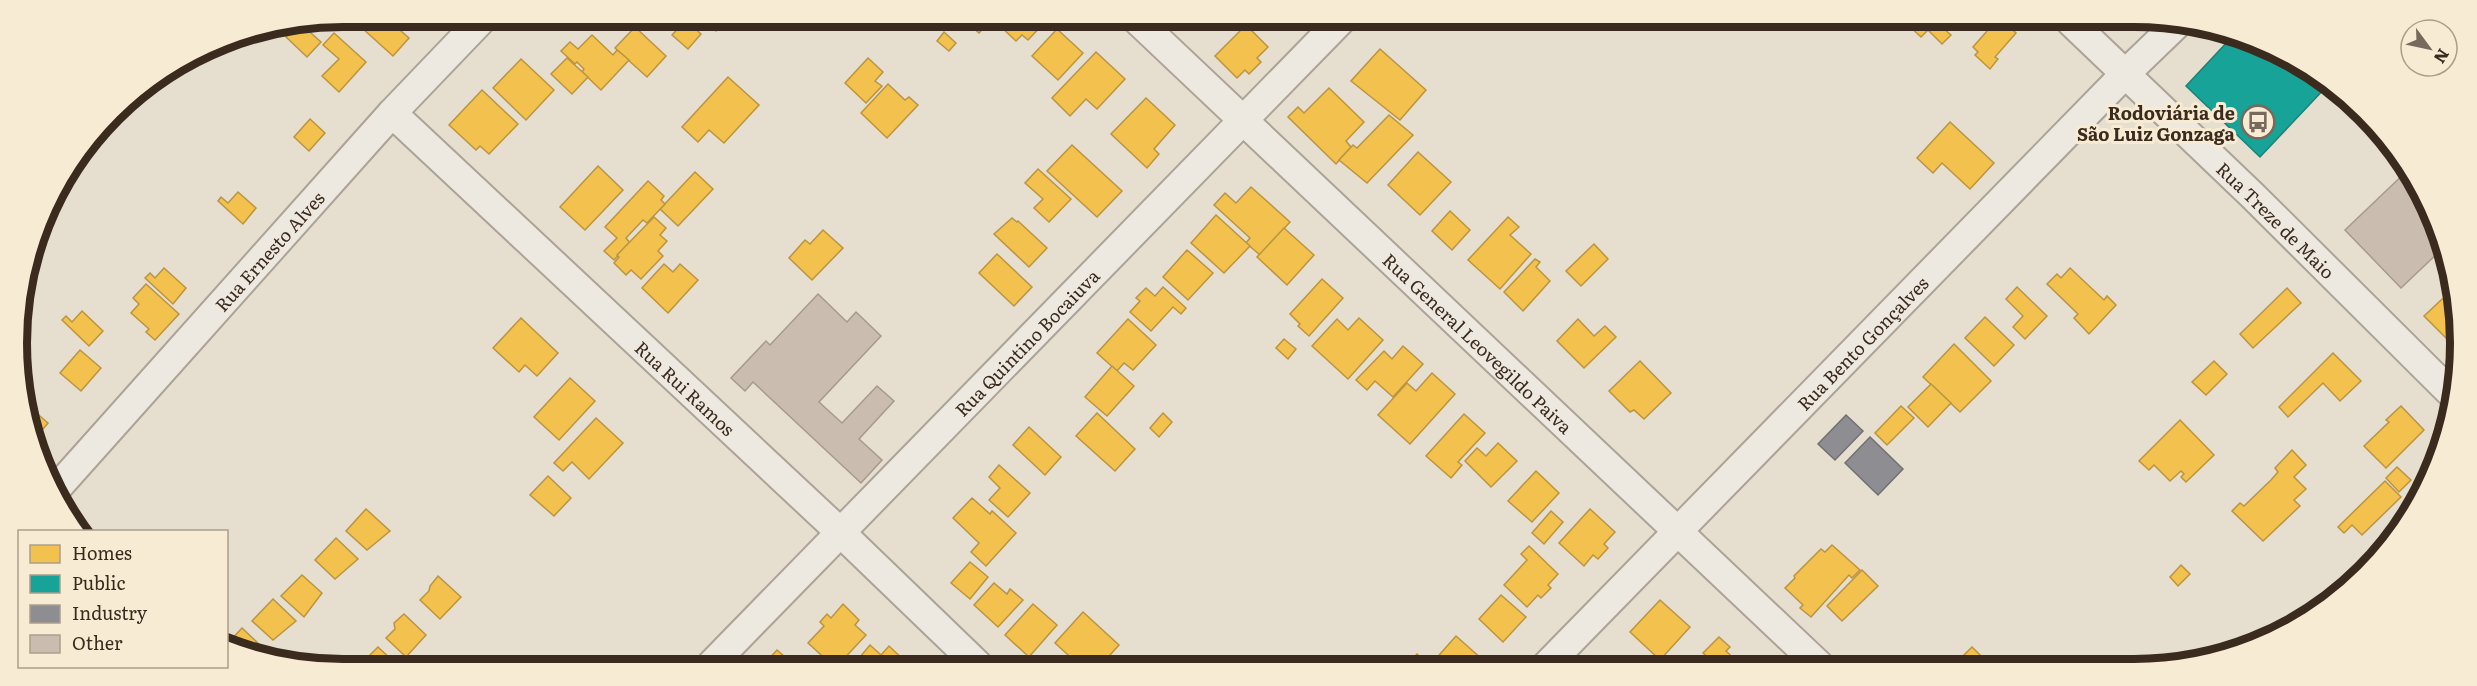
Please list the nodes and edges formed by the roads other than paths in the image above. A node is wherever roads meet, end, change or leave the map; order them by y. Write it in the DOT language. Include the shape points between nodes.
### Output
graph roads {
  1 [pos="474,27"];
  2 [pos="1144,27"];
  3 [pos="1334,27"];
  4 [pos="2076,27"];
  5 [pos="2171,30"];
  6 [pos="2125,74"];
  7 [pos="392,113"];
  8 [pos="1244,121"];
  9 [pos="2446,388"];
  10 [pos="61,484"];
  11 [pos="840,532"];
  12 [pos="1678,532"];
  13 [pos="717,659"];
  14 [pos="973,659"];
  15 [pos="1553,659"];
  16 [pos="1813,659"];
  1 -- 7 [label="street, Rua Ernesto Alves"];
  2 -- 8 [label="street, Rua General Leovegildo Paiva"];
  3 -- 8 [label="street, Rua Quintino Bocaiuva"];
  4 -- 6 [label="street, Rua Treze de Maio"];
  5 -- 6 [label="street, Rua Bento Gonçalves"];
  6 -- 9 [label="street, Rua Treze de Maio"];
  6 -- 12 [label="street, Rua Bento Gonçalves"];
  7 -- 10 [label="street, Rua Ernesto Alves"];
  7 -- 11 [label="street, Rua Rui Ramos"];
  8 -- 11 [label="street, Rua Quintino Bocaiuva"];
  8 -- 12 [label="street, Rua General Leovegildo Paiva"];
  11 -- 13 [label="street, Rua Quintino Bocaiuva"];
  11 -- 14 [label="street, Rua Rui Ramos"];
  12 -- 15 [label="street, Rua Bento Gonçalves"];
  12 -- 16 [label="street, Rua General Leovegildo Paiva"];
}
